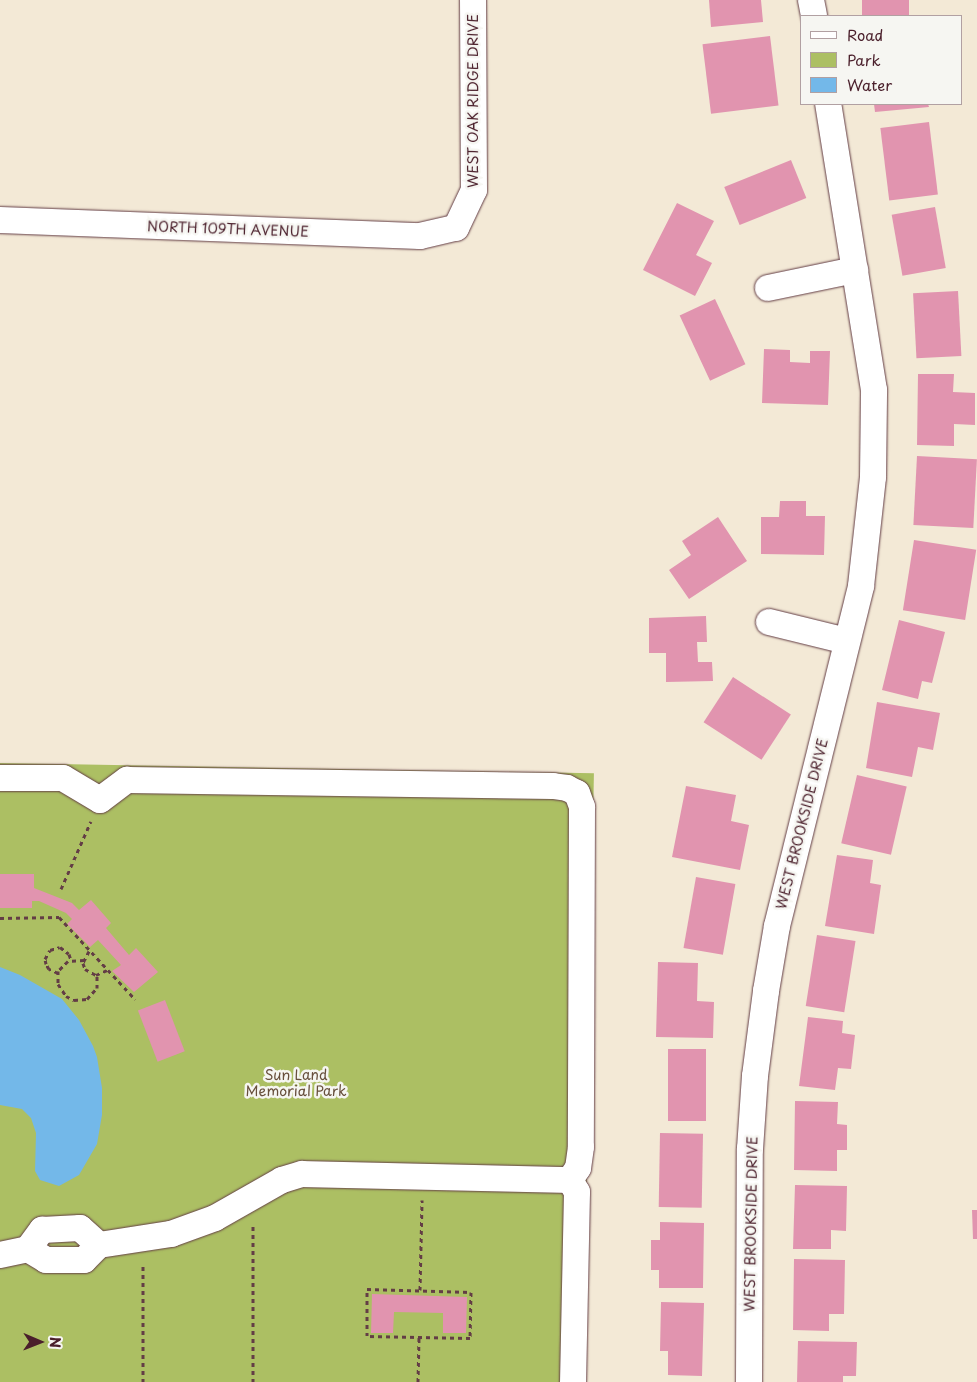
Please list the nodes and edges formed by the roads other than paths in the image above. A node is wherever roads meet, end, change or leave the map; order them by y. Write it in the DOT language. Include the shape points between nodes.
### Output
graph roads {
  1 [pos="473,0"];
  2 [pos="811,0"];
  3 [pos="814,15"];
  4 [pos="828,105"];
  5 [pos="0,220"];
  6 [pos="456,228"];
  7 [pos="855,270"];
  8 [pos="768,288"];
  9 [pos="769,622"];
  10 [pos="847,641"];
  11 [pos="0,778"];
  12 [pos="570,1180"];
  13 [pos="0,1255"];
  14 [pos="573,1382"];
  15 [pos="749,1382"];
  1 -- 6 [label="street, WEST OAK RIDGE DRIVE" via="474,190"];
  2 -- 3 [label="street"];
  4 -- 7 [label="street, WEST BROOKSIDE DRIVE"];
  5 -- 6 [label="street, NORTH 109TH AVENUE" via="420,236"];
  7 -- 8 [label="street"];
  7 -- 10 [label="street, WEST BROOKSIDE DRIVE" via="874,390 873,477 861,586"];
  9 -- 10 [label="street"];
  10 -- 15 [label="street, WEST BROOKSIDE DRIVE" via="777,926 766,991 750,1148"];
  11 -- 12 [label="street" via="63,778 100,800 127,780 552,786 577,793 582,807 581,1147 578,1168"];
  12 -- 13 [label="street" via="302,1174 282,1180 216,1218 171,1234 99,1244 80,1228 42,1230 28,1249"];
  12 -- 14 [label="street" via="577,1192"];
}
